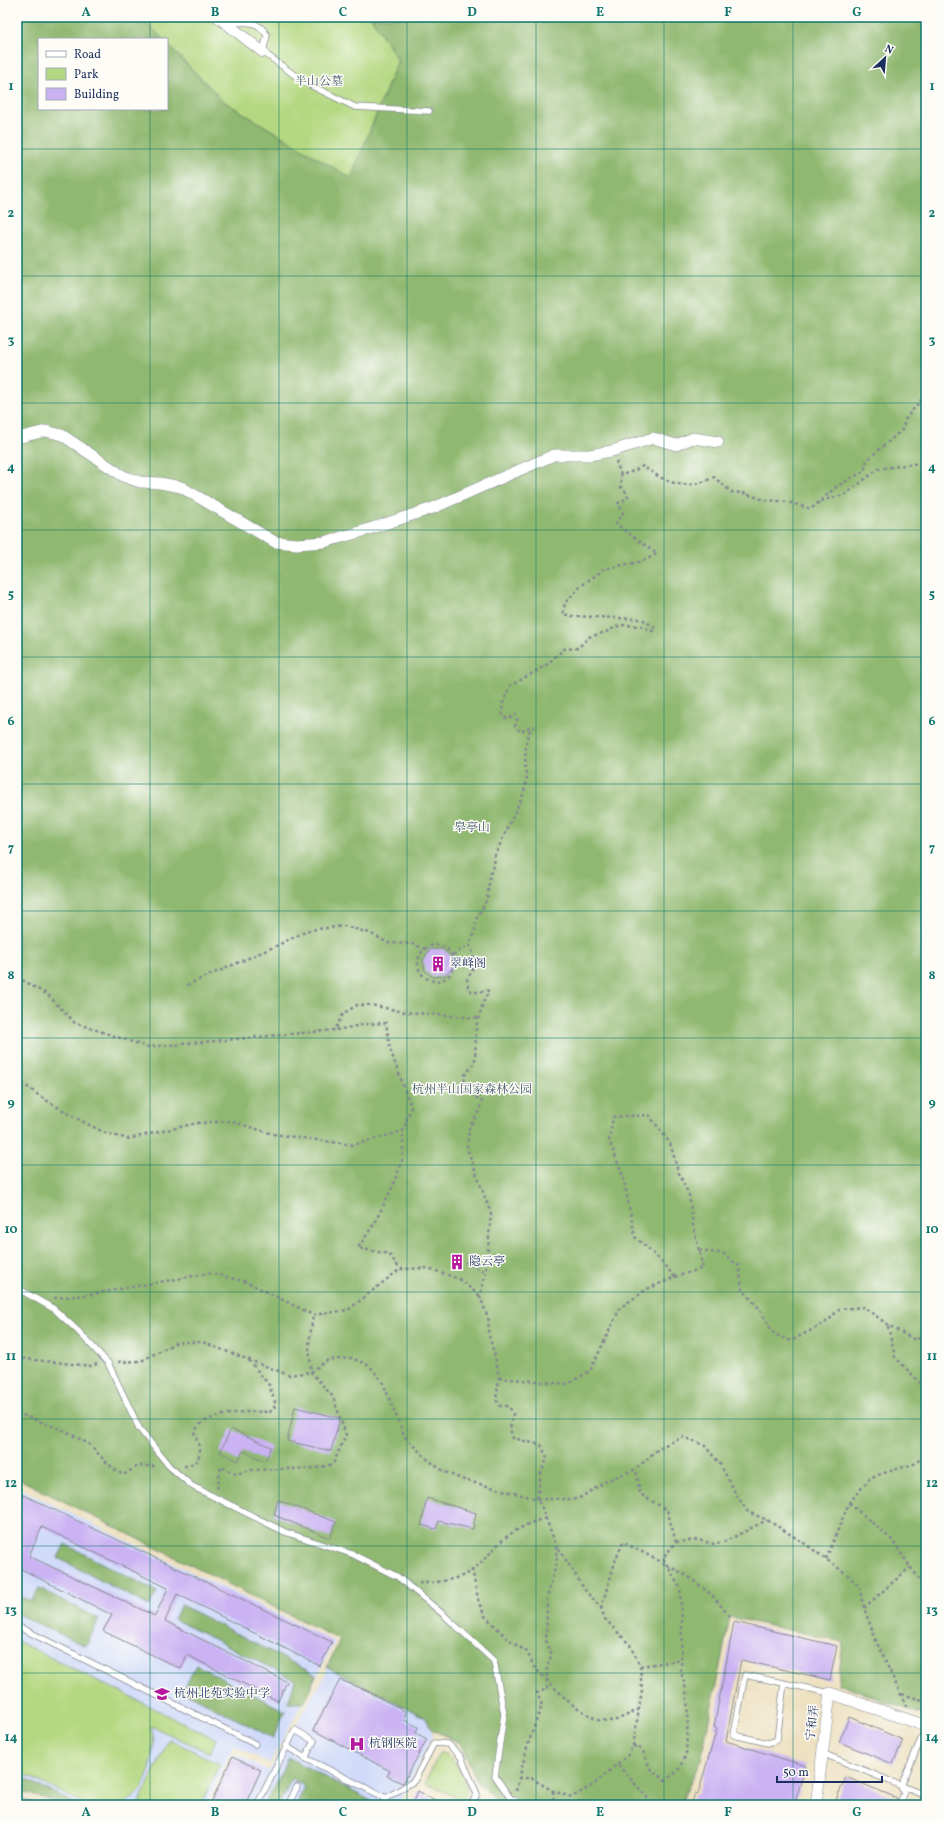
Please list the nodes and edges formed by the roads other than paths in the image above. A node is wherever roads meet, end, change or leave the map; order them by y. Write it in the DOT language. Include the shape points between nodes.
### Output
graph roads {
  1 [pos="222,20"];
  2 [pos="263,52"];
  3 [pos="429,111"];
  4 [pos="17,438"];
  5 [pos="718,442"];
  6 [pos="17,1288"];
  7 [pos="17,1626"];
  8 [pos="784,1683"];
  9 [pos="830,1693"];
  10 [pos="926,1726"];
  11 [pos="926,1732"];
  12 [pos="255,1744"];
  13 [pos="286,1746"];
  14 [pos="822,1753"];
  15 [pos="305,1758"];
  16 [pos="902,1786"];
  17 [pos="297,1787"];
  18 [pos="926,1796"];
  19 [pos="386,1798"];
  20 [pos="17,1800"];
  21 [pos="513,1804"];
  22 [pos="38,1805"];
  23 [pos="257,1805"];
  24 [pos="288,1805"];
  25 [pos="382,1805"];
  26 [pos="471,1805"];
  27 [pos="816,1805"];
  28 [pos="899,1805"];
  1 -- 2 [label="street"];
  1 -- 2 [label="lane" via="249,22 262,27 267,35"];
  2 -- 3 [label="lane" via="304,82 355,107"];
  4 -- 5 [label="street" via="46,431 62,435 123,476 140,482 181,487 275,542 298,544 324,542 433,508 554,455 589,455 612,451 653,438 676,445 693,438"];
  6 -- 21 [label="lane" via="54,1309 108,1363 139,1428 169,1466 192,1486 285,1532 352,1554 398,1577 494,1660 504,1714 494,1776"];
  7 -- 12 [label="lane"];
  8 -- 8 [label="lane" via="745,1675 734,1735 768,1743 777,1740"];
  8 -- 9 [label="lane"];
  9 -- 10 [label="street"];
  9 -- 14 [label="street, 宁和弄"];
  11 -- 16 [label="lane"];
  13 -- 15 [label="lane"];
  13 -- 15 [label="lane" via="295,1730 314,1741"];
  13 -- 23 [label="lane"];
  14 -- 16 [label="lane"];
  14 -- 27 [label="street, 宁和弄"];
  15 -- 19 [label="lane"];
  16 -- 18 [label="lane"];
  16 -- 28 [label="lane" via="904,1794"];
  17 -- 24 [label="lane"];
  19 -- 25 [label="lane"];
  19 -- 26 [label="lane" via="414,1781 434,1743 448,1744 460,1757 477,1794"];
  20 -- 22 [label="lane"];
}
